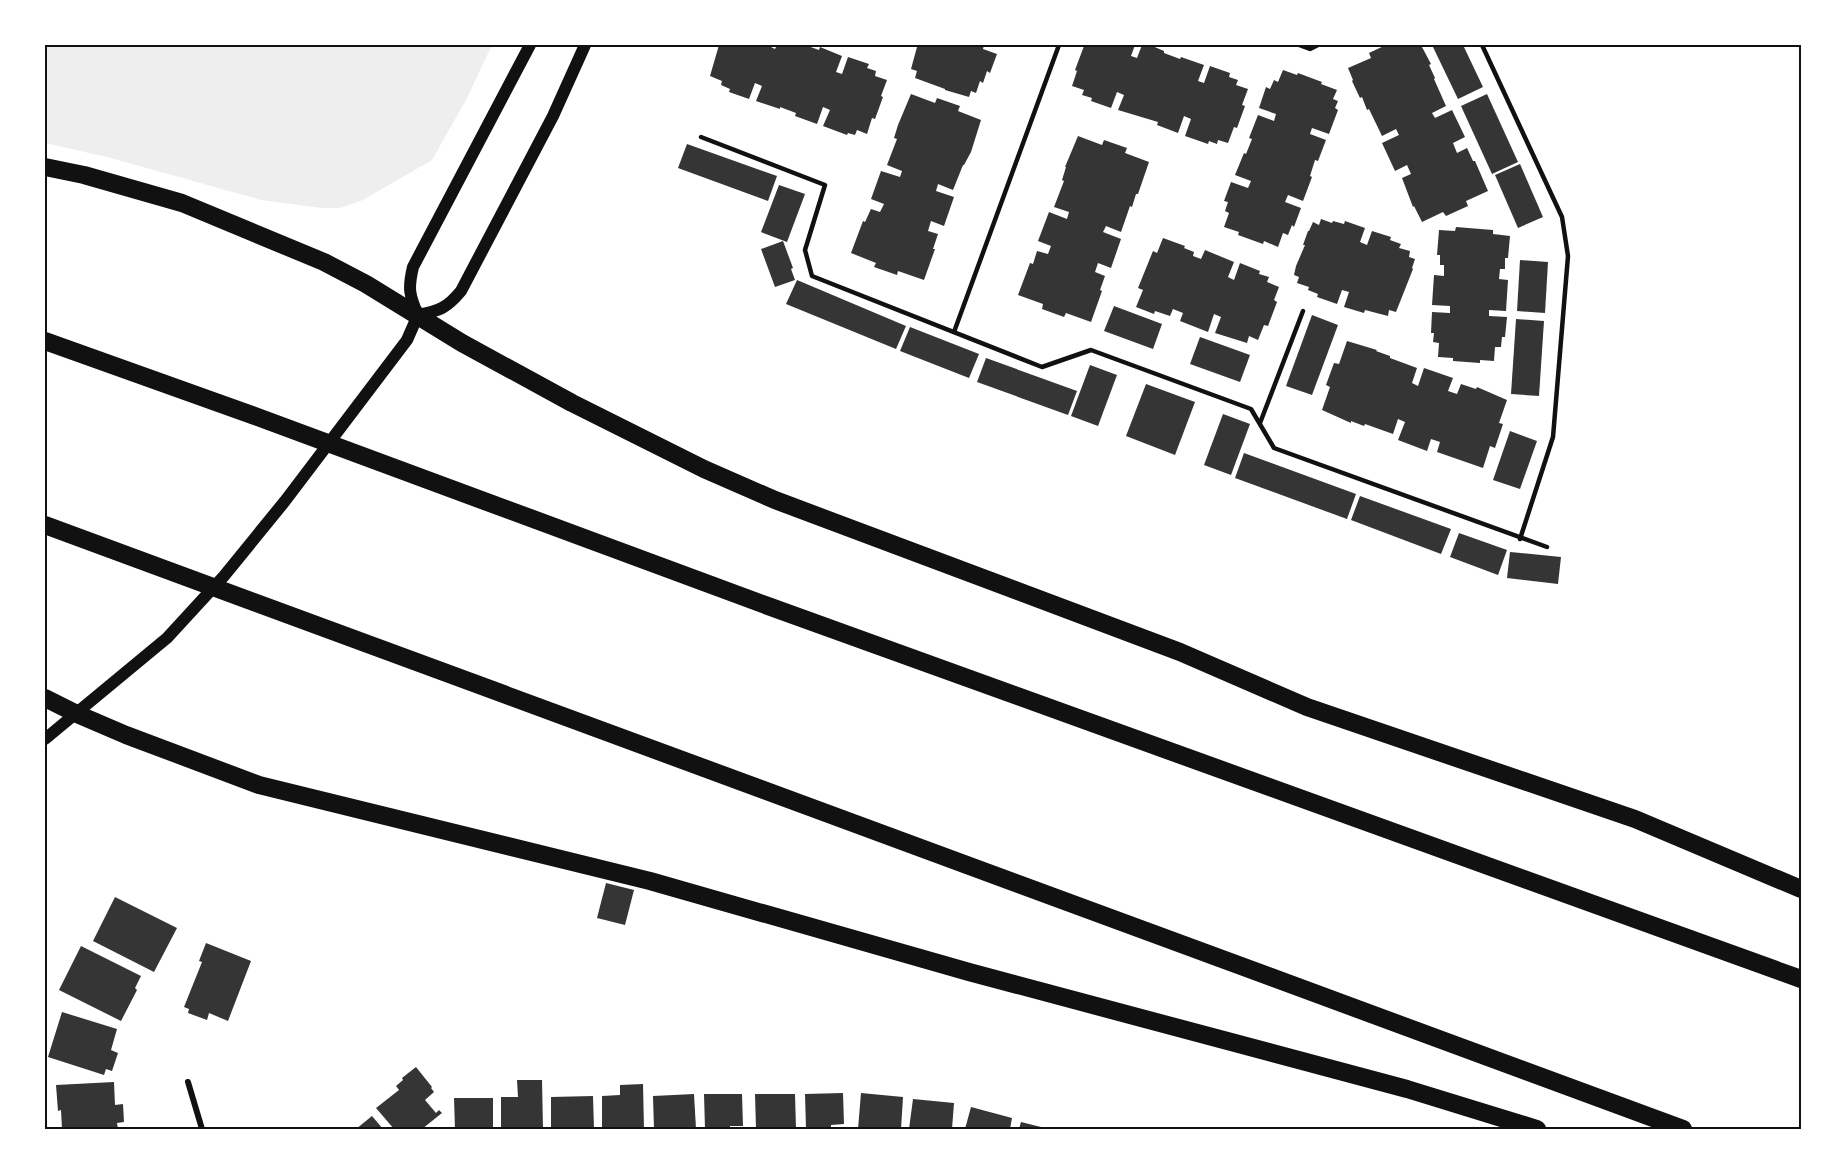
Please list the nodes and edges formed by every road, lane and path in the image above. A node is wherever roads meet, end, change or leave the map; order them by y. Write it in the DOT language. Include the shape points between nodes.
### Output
graph roads {
  1 [pos="530,45"];
  2 [pos="585,45"];
  3 [pos="1059,45"];
  4 [pos="1299,45"];
  5 [pos="1318,45"];
  6 [pos="1482,45"];
  7 [pos="701,137"];
  8 [pos="45,167"];
  9 [pos="1303,311"];
  10 [pos="418,315"];
  11 [pos="954,332"];
  12 [pos="45,341"];
  13 [pos="1260,423"];
  14 [pos="45,525"];
  15 [pos="1520,539"];
  16 [pos="1547,547"];
  17 [pos="45,698"];
  18 [pos="77,714"];
  19 [pos="45,739"];
  20 [pos="1801,889"];
  21 [pos="1801,979"];
  22 [pos="188,1082"];
  23 [pos="202,1129"];
  24 [pos="1537,1129"];
  25 [pos="1683,1129"];
  1 -- 10 [label="main road" via="413,267 410,298"];
  2 -- 10 [label="main road" via="553,116 461,291 438,311"];
  3 -- 11 [label="lane"];
  4 -- 5 [label="lane" via="1310,49"];
  6 -- 15 [label="lane" via="1562,217 1569,256 1553,437"];
  7 -- 11 [label="lane" via="825,185 805,249 812,276"];
  8 -- 10 [label="highway" via="182,203 324,262"];
  9 -- 13 [label="lane"];
  10 -- 18 [label="main road" via="406,340 224,576 167,638"];
  10 -- 20 [label="highway" via="572,404 775,500 1180,652 1307,707 1635,819"];
  11 -- 13 [label="lane" via="1042,366 1091,350 1251,409"];
  12 -- 21 [label="highway"];
  13 -- 15 [label="lane" via="1274,448"];
  14 -- 25 [label="highway"];
  15 -- 16 [label="lane"];
  17 -- 18 [label="highway"];
  18 -- 19 [label="main road"];
  18 -- 24 [label="highway" via="259,785 650,881 969,972 1407,1089"];
  22 -- 23 [label="street"];
}
